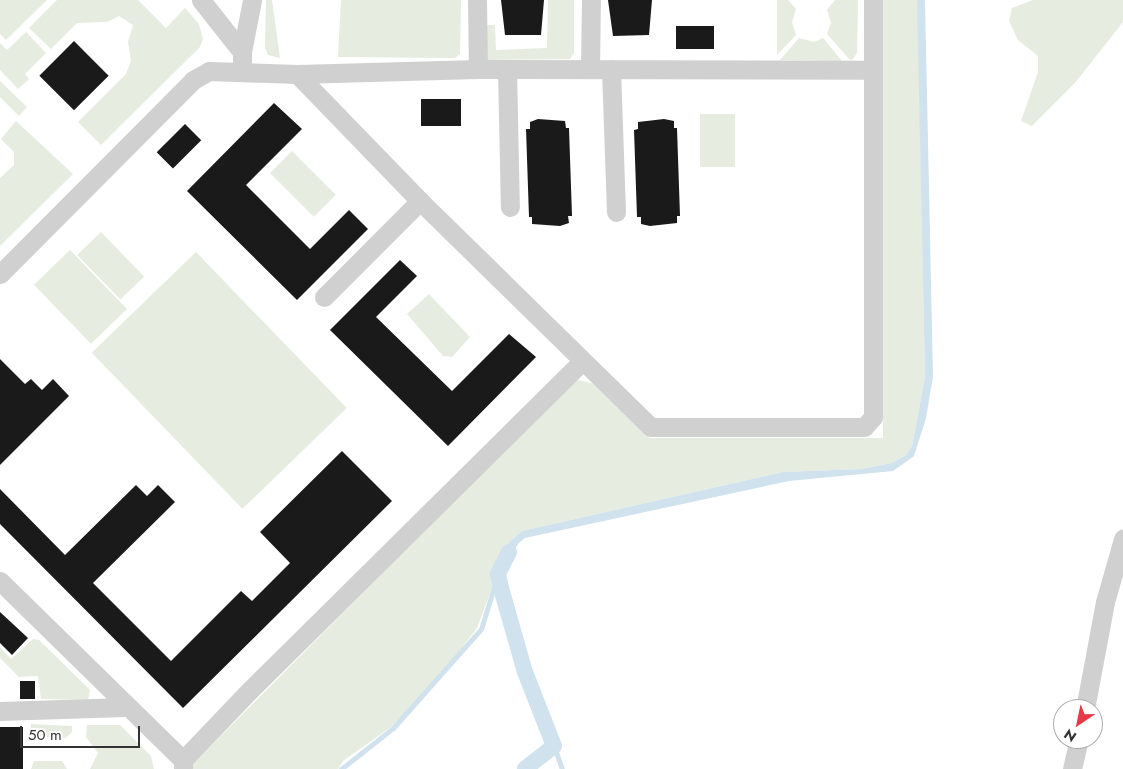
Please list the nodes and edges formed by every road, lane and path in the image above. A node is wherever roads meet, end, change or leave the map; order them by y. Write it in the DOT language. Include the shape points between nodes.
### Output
graph roads {
  1 [pos="201,0"];
  2 [pos="252,0"];
  3 [pos="476,0"];
  4 [pos="591,0"];
  5 [pos="873,0"];
  6 [pos="242,52"];
  7 [pos="478,69"];
  8 [pos="507,69"];
  9 [pos="590,69"];
  10 [pos="611,69"];
  11 [pos="872,70"];
  12 [pos="242,71"];
  13 [pos="297,74"];
  14 [pos="420,201"];
  15 [pos="510,207"];
  16 [pos="616,212"];
  17 [pos="0,274"];
  18 [pos="324,297"];
  19 [pos="582,361"];
  20 [pos="1123,539"];
  21 [pos="0,581"];
  22 [pos="1087,699"];
  23 [pos="125,707"];
  24 [pos="0,711"];
  25 [pos="1077,749"];
  26 [pos="183,765"];
  27 [pos="1072,769"];
  1 -- 6 [label="street"];
  2 -- 6 [label="street"];
  3 -- 7 [label="street"];
  4 -- 9 [label="street"];
  5 -- 11 [label="street"];
  6 -- 12 [label="street"];
  7 -- 8 [label="street"];
  7 -- 13 [label="street"];
  8 -- 9 [label="street"];
  8 -- 15 [label="street"];
  9 -- 10 [label="street"];
  10 -- 11 [label="street"];
  10 -- 16 [label="street"];
  11 -- 19 [label="street" via="873,417 864,427 660,429 644,422"];
  12 -- 13 [label="street"];
  12 -- 17 [label="street" via="209,71 193,80"];
  13 -- 14 [label="street"];
  14 -- 18 [label="street"];
  14 -- 19 [label="street"];
  19 -- 26 [label="street"];
  20 -- 22 [label="street" via="1105,602"];
  21 -- 23 [label="street"];
  23 -- 24 [label="street"];
  23 -- 26 [label="street"];
  25 -- 27 [label="street"];
}
